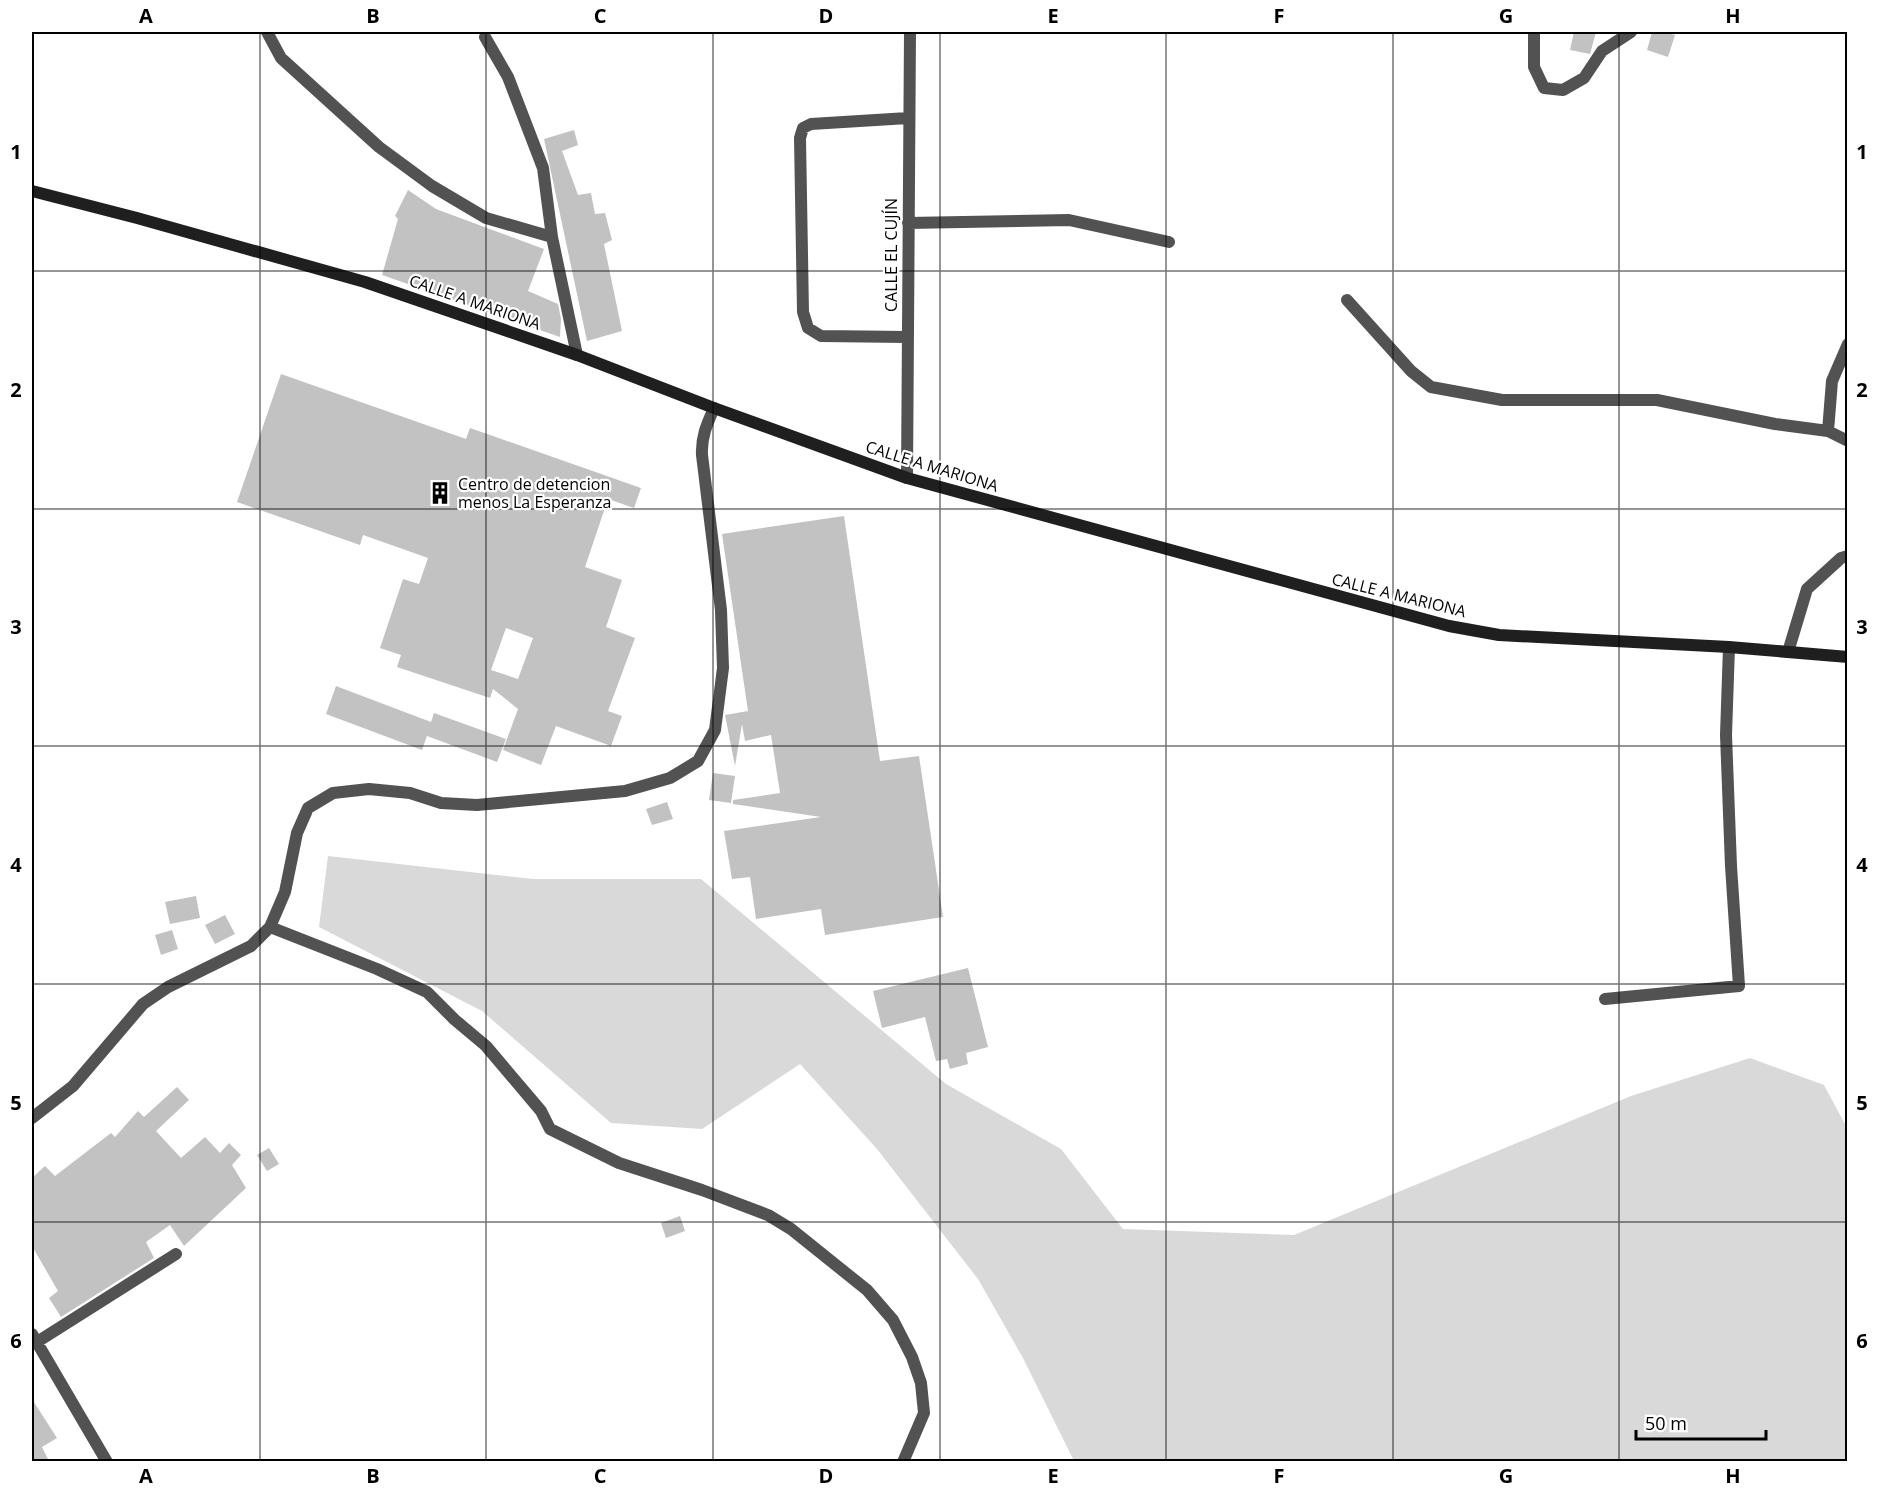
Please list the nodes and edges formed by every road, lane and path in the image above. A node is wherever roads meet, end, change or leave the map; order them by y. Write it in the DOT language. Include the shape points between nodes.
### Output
graph roads {
  1 [pos="267,32"];
  2 [pos="910,32"];
  3 [pos="1534,32"];
  4 [pos="1631,32"];
  5 [pos="485,37"];
  6 [pos="908,118"];
  7 [pos="32,191"];
  8 [pos="908,223"];
  9 [pos="552,237"];
  10 [pos="1169,242"];
  11 [pos="1347,300"];
  12 [pos="907,337"];
  13 [pos="1848,344"];
  14 [pos="577,355"];
  15 [pos="714,408"];
  16 [pos="1827,431"];
  17 [pos="1848,441"];
  18 [pos="907,478"];
  19 [pos="1848,556"];
  20 [pos="1730,647"];
  21 [pos="1788,652"];
  22 [pos="1848,657"];
  23 [pos="270,927"];
  24 [pos="1605,999"];
  25 [pos="32,1118"];
  26 [pos="176,1254"];
  27 [pos="34,1338"];
  28 [pos="107,1461"];
  29 [pos="903,1461"];
  1 -- 9 [label="street" via="281,58 379,147 432,186 486,218"];
  2 -- 6 [label="street, CALLE EL CUJÍN"];
  3 -- 4 [label="street" via="1534,67 1544,88 1563,90 1584,78 1602,51"];
  5 -- 9 [label="street" via="508,77 543,168"];
  6 -- 8 [label="street, CALLE EL CUJÍN"];
  6 -- 12 [label="street" via="811,124 803,128 800,138 803,312 808,328 821,336"];
  7 -- 14 [label="main road, CALLE A MARIONA" via="365,282"];
  8 -- 10 [label="street" via="1069,220"];
  8 -- 12 [label="street, CALLE EL CUJÍN"];
  9 -- 14 [label="street"];
  11 -- 16 [label="street" via="1411,371 1431,387 1502,400 1657,400"];
  12 -- 18 [label="street, CALLE EL CUJÍN"];
  13 -- 16 [label="street" via="1832,381"];
  14 -- 15 [label="main road, CALLE A MARIONA"];
  15 -- 18 [label="main road, CALLE A MARIONA"];
  15 -- 23 [label="street" via="701,441 721,610 723,668 715,730 698,761 670,778 625,791 477,805 441,803 410,793 369,789 333,793 308,808 297,833 285,892"];
  16 -- 17 [label="street"];
  18 -- 20 [label="main road, CALLE A MARIONA" via="1449,626 1499,635"];
  19 -- 21 [label="street" via="1807,589"];
  20 -- 21 [label="main road, CALLE A MARIONA"];
  20 -- 24 [label="street" via="1726,735 1738,986"];
  21 -- 22 [label="main road, CALLE A MARIONA"];
  23 -- 25 [label="street" via="251,946 168,987 143,1004 73,1086"];
  23 -- 29 [label="street" via="427,992 486,1046 541,1111 550,1129 619,1163 768,1215 867,1290 893,1320 921,1383 924,1413"];
  26 -- 27 [label="street"];
  27 -- 28 [label="street"];
}
